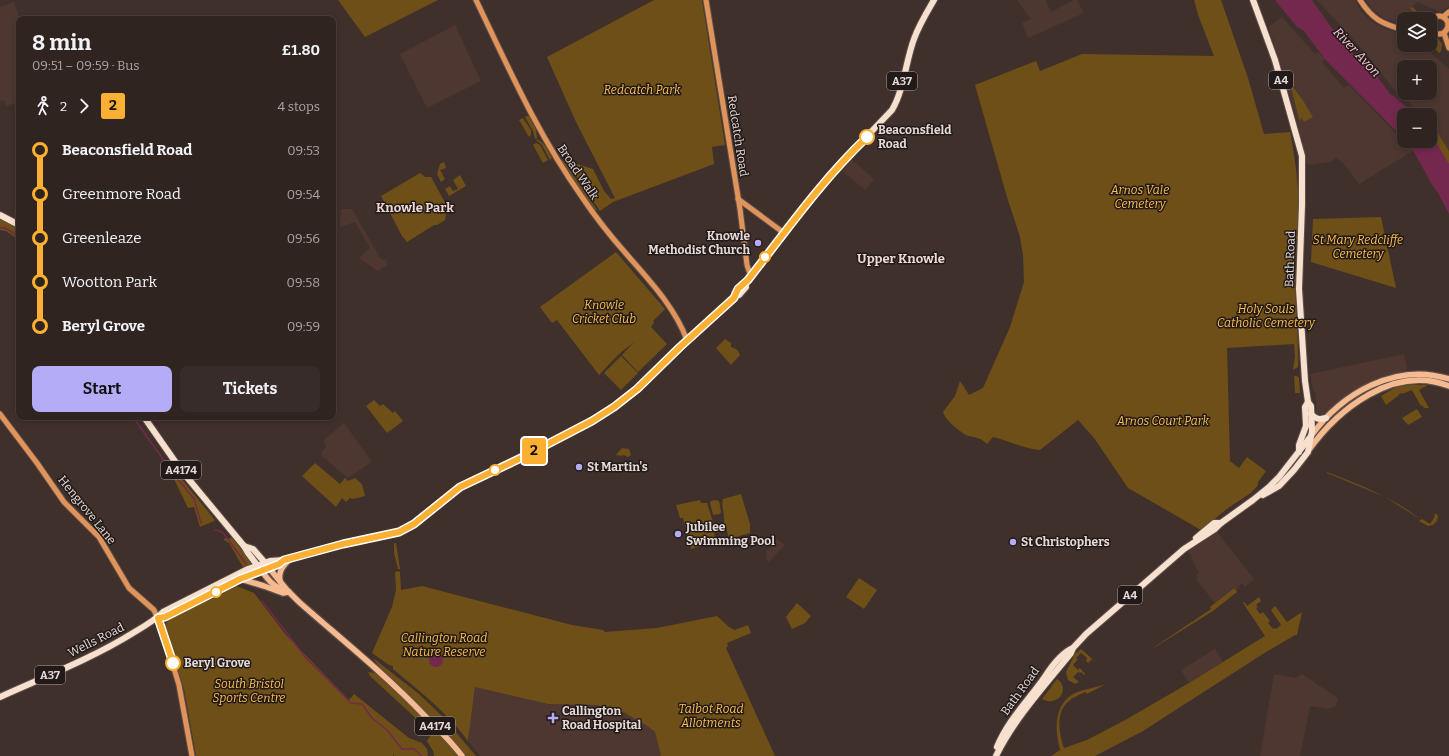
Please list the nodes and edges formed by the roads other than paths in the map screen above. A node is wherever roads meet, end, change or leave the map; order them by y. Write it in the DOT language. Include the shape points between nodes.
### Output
graph roads {
  1 [pos="476,0"];
  2 [pos="706,0"];
  3 [pos="934,0"];
  4 [pos="1253,0"];
  5 [pos="1360,0"];
  6 [pos="1449,12"];
  7 [pos="1437,16"];
  8 [pos="1444,17"];
  9 [pos="1449,22"];
  10 [pos="1397,28"];
  11 [pos="1437,33"];
  12 [pos="1444,33"];
  13 [pos="1449,48"];
  14 [pos="738,199"];
  15 [pos="746,204"];
  16 [pos="740,209"];
  17 [pos="0,215"];
  18 [pos="16,223"];
  19 [pos="784,233"];
  20 [pos="753,274"];
  21 [pos="687,340"];
  22 [pos="1449,379"];
  23 [pos="1449,386"];
  24 [pos="1308,402"];
  25 [pos="0,414"];
  26 [pos="1311,414"];
  27 [pos="1326,418"];
  28 [pos="146,420"];
  29 [pos="1306,426"];
  30 [pos="1327,427"];
  31 [pos="1312,433"];
  32 [pos="1299,452"];
  33 [pos="1308,452"];
  34 [pos="1254,500"];
  35 [pos="244,546"];
  36 [pos="251,558"];
  37 [pos="291,558"];
  38 [pos="263,567"];
  39 [pos="248,569"];
  40 [pos="240,579"];
  41 [pos="280,581"];
  42 [pos="286,591"];
  43 [pos="158,618"];
  44 [pos="1073,648"];
  45 [pos="0,697"];
  46 [pos="192,756"];
  47 [pos="462,756"];
  48 [pos="993,756"];
  49 [pos="996,756"];
  1 -- 21 [label="street, Broad Walk" via="529,112 558,162 594,214 667,303"];
  2 -- 14 [label="street, Redcatch Road"];
  3 -- 19 [label="highway, Wells Road / A37" via="914,38 892,110 830,175"];
  4 -- 24 [label="highway, Bath Road / A4" via="1275,60 1301,151 1300,289 1304,381"];
  5 -- 10 [label="street" via="1367,12 1384,24"];
  6 -- 8 [label="street"];
  7 -- 8 [label="street"];
  8 -- 9 [label="street"];
  9 -- 12 [label="street"];
  11 -- 12 [label="street"];
  12 -- 13 [label="street"];
  14 -- 15 [label="street"];
  14 -- 16 [label="street, Redcatch Road"];
  15 -- 16 [label="street"];
  15 -- 19 [label="street"];
  16 -- 20 [label="street, Redcatch Road" via="747,265"];
  17 -- 18 [label="highway"];
  19 -- 20 [label="highway, Wells Road / A37"];
  20 -- 21 [label="highway, Wells Road / A37" via="738,289 736,295"];
  21 -- 37 [label="highway, Wells Road / A37" via="637,389 606,412 521,458 460,487 410,526 399,532"];
  22 -- 27 [label="main road" via="1418,373 1390,378 1363,390"];
  23 -- 30 [label="main road" via="1421,380 1392,384 1366,397"];
  24 -- 26 [label="highway, A4"];
  24 -- 29 [label="highway, Bath Road / A4" via="1305,407"];
  25 -- 43 [label="street, Hengrove Lane" via="64,502 99,537 129,588 154,610"];
  26 -- 27 [label="highway" via="1319,419"];
  26 -- 31 [label="highway, A4"];
  27 -- 31 [label="main road"];
  28 -- 35 [label="highway, A4174" via="181,470"];
  29 -- 31 [label="main road"];
  29 -- 32 [label="highway, Bath Road / A4"];
  30 -- 31 [label="main road"];
  30 -- 33 [label="main road"];
  31 -- 32 [label="highway, Bath Road / A4"];
  31 -- 33 [label="highway, Bath Road / A4"];
  32 -- 34 [label="highway, Bath Road / A4" via="1279,477"];
  33 -- 34 [label="highway, Bath Road / A4" via="1279,486"];
  34 -- 44 [label="highway, Bath Road / A4" via="1193,543 1127,598"];
  35 -- 36 [label="highway, A4174"];
  35 -- 38 [label="highway, A4174" via="253,549"];
  36 -- 38 [label="highway, A4174"];
  36 -- 39 [label="highway"];
  37 -- 38 [label="highway, Wells Road / A37" via="277,560"];
  37 -- 41 [label="main road" via="281,568"];
  38 -- 39 [label="highway, Wells Road / A37"];
  38 -- 40 [label="highway, Wells Road / A37"];
  38 -- 41 [label="main road, A4174"];
  38 -- 42 [label="main road, A4174" via="272,583"];
  39 -- 43 [label="highway, Wells Road / A37" via="163,612"];
  40 -- 42 [label="main road" via="283,593"];
  40 -- 43 [label="highway, Wells Road / A37" via="165,617"];
  41 -- 42 [label="main road, A4174"];
  42 -- 47 [label="main road, A4174" via="384,674"];
  43 -- 45 [label="highway, Wells Road / A37" via="100,651"];
  43 -- 46 [label="street" via="179,685"];
  44 -- 48 [label="highway, Bath Road / A4" via="1067,650 1055,663 1025,700 998,743"];
  44 -- 49 [label="highway, Bath Road / A4" via="1019,719"];
}
